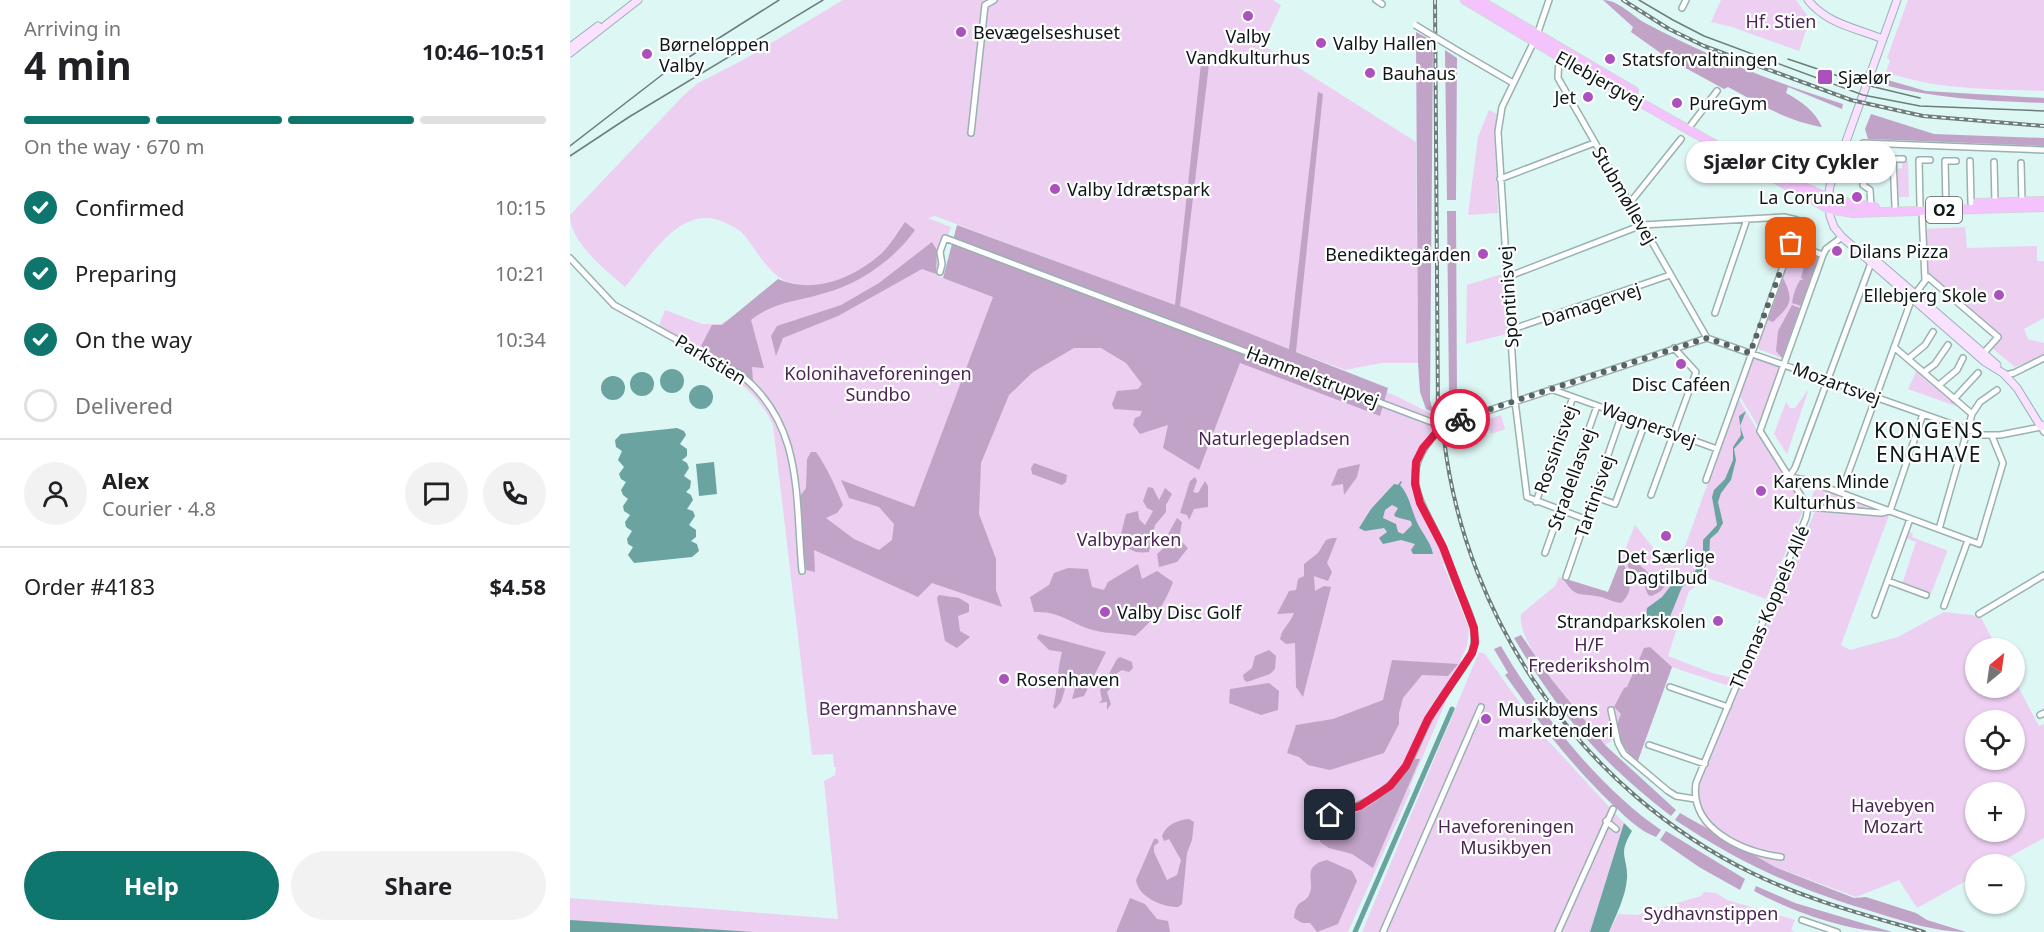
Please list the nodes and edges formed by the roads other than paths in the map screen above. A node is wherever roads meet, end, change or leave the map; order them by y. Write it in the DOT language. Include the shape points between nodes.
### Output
graph roads {
  1 [pos="631,0"];
  2 [pos="638,0"];
  3 [pos="994,0"];
  4 [pos="1465,0"];
  5 [pos="1479,0"];
  6 [pos="1549,0"];
  7 [pos="1686,0"];
  8 [pos="1808,0"];
  9 [pos="1897,0"];
  10 [pos="1682,8"];
  11 [pos="1415,25"];
  12 [pos="1535,38"];
  13 [pos="1883,39"];
  14 [pos="570,46"];
  15 [pos="570,52"];
  16 [pos="1560,53"];
  17 [pos="1513,83"];
  18 [pos="1718,91"];
  19 [pos="1692,125"];
  20 [pos="971,133"];
  21 [pos="1681,139"];
  22 [pos="1594,142"];
  23 [pos="2044,150"];
  24 [pos="1874,159"];
  25 [pos="1903,159"];
  26 [pos="1930,160"];
  27 [pos="1956,161"];
  28 [pos="1970,161"];
  29 [pos="1994,162"];
  30 [pos="1838,163"];
  31 [pos="2021,163"];
  32 [pos="1854,168"];
  33 [pos="1852,176"];
  34 [pos="1500,179"];
  35 [pos="1828,199"];
  36 [pos="2022,201"];
  37 [pos="2044,201"];
  38 [pos="1995,202"];
  39 [pos="1971,203"];
  40 [pos="1629,204"];
  41 [pos="1946,204"];
  42 [pos="1895,206"];
  43 [pos="1871,207"];
  44 [pos="2044,207"];
  45 [pos="1921,208"];
  46 [pos="1829,209"];
  47 [pos="1747,219"];
  48 [pos="1642,225"];
  49 [pos="1843,238"];
  50 [pos="1791,243"];
  51 [pos="1823,255"];
  52 [pos="570,258"];
  53 [pos="1871,263"];
  54 [pos="940,272"];
  55 [pos="1670,275"];
  56 [pos="1507,277"];
  57 [pos="1925,280"];
  58 [pos="1913,296"];
  59 [pos="1714,313"];
  60 [pos="1510,330"];
  61 [pos="1933,332"];
  62 [pos="1707,338"];
  63 [pos="1948,345"];
  64 [pos="1894,347"];
  65 [pos="1674,348"];
  66 [pos="1750,353"];
  67 [pos="1982,355"];
  68 [pos="1964,358"];
  69 [pos="2044,358"];
  70 [pos="1908,359"];
  71 [pos="1784,364"];
  72 [pos="1924,372"];
  73 [pos="1978,373"];
  74 [pos="2006,375"];
  75 [pos="1828,380"];
  76 [pos="1939,386"];
  77 [pos="1551,389"];
  78 [pos="1997,390"];
  79 [pos="1574,397"];
  80 [pos="1876,397"];
  81 [pos="1954,399"];
  82 [pos="1515,401"];
  83 [pos="1597,406"];
  84 [pos="1622,414"];
  85 [pos="1923,414"];
  86 [pos="1972,414"];
  87 [pos="1645,423"];
  88 [pos="1442,426"];
  89 [pos="2043,428"];
  90 [pos="1967,430"];
  91 [pos="1673,433"];
  92 [pos="1992,436"];
  93 [pos="1717,449"];
  94 [pos="1789,477"];
  95 [pos="1706,480"];
  96 [pos="1841,493"];
  97 [pos="1651,495"];
  98 [pos="1593,496"];
  99 [pos="1536,502"];
  100 [pos="1808,507"];
  101 [pos="1560,511"];
  102 [pos="1890,511"];
  103 [pos="1585,519"];
  104 [pos="1910,519"];
  105 [pos="1939,529"];
  106 [pos="1968,540"];
  107 [pos="1545,553"];
  108 [pos="802,571"];
  109 [pos="2044,575"];
  110 [pos="1566,577"];
  111 [pos="1888,581"];
  112 [pos="1926,595"];
  113 [pos="1944,606"];
  114 [pos="1979,614"];
  115 [pos="1875,615"];
  116 [pos="1670,687"];
  117 [pos="1481,707"];
  118 [pos="1728,707"];
  119 [pos="1611,710"];
  120 [pos="1649,745"];
  121 [pos="1705,764"];
  122 [pos="1695,799"];
  123 [pos="1612,809"];
  124 [pos="1314,818"];
  125 [pos="1606,821"];
  126 [pos="1616,829"];
  127 [pos="1781,857"];
  128 [pos="1802,920"];
  129 [pos="1383,932"];
  130 [pos="1558,932"];
  131 [pos="1837,932"];
  1 -- 14 [label="street"];
  2 -- 15 [label="street"];
  3 -- 20 [label="street" via="985,5"];
  4 -- 12 [label="main road, Ellebjergvej / O2"];
  5 -- 12 [label="main road, Ellebjergvej / O2"];
  6 -- 12 [label="street, Spontinisvej"];
  7 -- 10 [label="street"];
  8 -- 13 [label="street" via="1818,12 1834,21"];
  9 -- 13 [label="street"];
  11 -- 17 [label="street, bridge"];
  12 -- 16 [label="main road, Ellebjergvej / O2"];
  12 -- 17 [label="street, Spontinisvej"];
  13 -- 30 [label="street"];
  16 -- 19 [label="main road, Ellebjergvej / O2"];
  16 -- 22 [label="street, Stubmøllevej" via="1558,78"];
  16 -- 46 [label="main road, Ellebjergvej / O2"];
  17 -- 34 [label="street, Spontinisvej" via="1498,119"];
  18 -- 19 [label="street"];
  19 -- 35 [label="main road, Ellebjergvej / O2" via="1779,176"];
  21 -- 40 [label="street"];
  22 -- 34 [label="street"];
  22 -- 40 [label="street, Stubmøllevej"];
  23 -- 32 [label="street" via="1863,143"];
  24 -- 43 [label="street" via="1863,185 1870,190"];
  25 -- 42 [label="street" via="1893,159"];
  26 -- 45 [label="street" via="1919,160"];
  27 -- 41 [label="street" via="1945,161"];
  28 -- 39 [label="street"];
  29 -- 38 [label="street"];
  30 -- 32 [label="street"];
  30 -- 35 [label="street"];
  31 -- 36 [label="street"];
  32 -- 33 [label="street"];
  34 -- 56 [label="street, Spontinisvej"];
  35 -- 43 [label="main road, O2"];
  35 -- 46 [label="street"];
  36 -- 37 [label="main road, O2"];
  36 -- 38 [label="main road, O2"];
  38 -- 39 [label="main road, O2"];
  39 -- 41 [label="main road, O2"];
  40 -- 48 [label="street, Stubmøllevej"];
  41 -- 45 [label="main road, O2"];
  42 -- 43 [label="main road, O2"];
  42 -- 45 [label="main road, O2"];
  44 -- 45 [label="main road, O2"];
  45 -- 46 [label="main road, O2" via="1853,213"];
  45 -- 57 [label="street"];
  46 -- 49 [label="street" via="1834,227"];
  47 -- 48 [label="street"];
  47 -- 50 [label="street" via="1792,217 1798,222"];
  47 -- 59 [label="street"];
  48 -- 55 [label="street, Stubmøllevej"];
  48 -- 56 [label="street"];
  49 -- 51 [label="street"];
  49 -- 53 [label="street"];
  49 -- 58 [label="street" via="1870,255"];
  50 -- 51 [label="street"];
  50 -- 66 [label="street"];
  51 -- 71 [label="street"];
  52 -- 108 [label="street, Parkstien" via="614,305 741,375 775,410 782,423 797,489"];
  53 -- 58 [label="street"];
  53 -- 75 [label="street"];
  54 -- 88 [label="street, Hammelstrupvej" via="945,238"];
  55 -- 60 [label="street, Damagervej"];
  55 -- 62 [label="street, Stubmøllevej"];
  56 -- 60 [label="street, Spontinisvej"];
  57 -- 58 [label="street"];
  57 -- 67 [label="street" via="1928,277 1998,337"];
  58 -- 64 [label="street"];
  58 -- 67 [label="street"];
  60 -- 82 [label="street, Spontinisvej"];
  61 -- 70 [label="street"];
  62 -- 65 [label="street"];
  62 -- 66 [label="street, Mozartsvej"];
  63 -- 72 [label="street"];
  64 -- 70 [label="street"];
  64 -- 80 [label="street"];
  65 -- 77 [label="street"];
  65 -- 91 [label="street" via="1696,372"];
  66 -- 71 [label="street, Mozartsvej"];
  66 -- 93 [label="street"];
  67 -- 74 [label="street"];
  68 -- 76 [label="street"];
  69 -- 74 [label="street"];
  70 -- 72 [label="street"];
  71 -- 75 [label="street, Mozartsvej"];
  71 -- 94 [label="street" via="1760,430"];
  72 -- 76 [label="street"];
  73 -- 81 [label="street"];
  74 -- 89 [label="street"];
  75 -- 80 [label="street, Mozartsvej"];
  75 -- 94 [label="street"];
  76 -- 81 [label="street"];
  77 -- 79 [label="street, Wagnersvej"];
  77 -- 82 [label="street"];
  78 -- 86 [label="street" via="1980,402"];
  79 -- 83 [label="street, Wagnersvej"];
  79 -- 99 [label="street, Rossinisvej"];
  80 -- 85 [label="street, Mozartsvej"];
  80 -- 96 [label="street"];
  81 -- 86 [label="street"];
  82 -- 88 [label="street"];
  82 -- 99 [label="street, Spontinisvej" via="1527,497"];
  83 -- 84 [label="street, Wagnersvej"];
  83 -- 101 [label="street, Stradellasvej"];
  84 -- 87 [label="street, Wagnersvej"];
  84 -- 98 [label="street, Tartinisvej"];
  85 -- 90 [label="street, Mozartsvej"];
  85 -- 102 [label="street"];
  86 -- 90 [label="street"];
  87 -- 91 [label="street, Wagnersvej"];
  87 -- 98 [label="street" via="1616,504"];
  88 -- 124 [label="street" via="1416,462 1415,484 1474,628 1472,653 1428,719 1406,766 1390,786 1360,806"];
  89 -- 92 [label="street"];
  90 -- 92 [label="street, Mozartsvej"];
  90 -- 105 [label="street"];
  91 -- 93 [label="street, Wagnersvej"];
  91 -- 97 [label="street"];
  92 -- 106 [label="street" via="2003,463 1979,544"];
  93 -- 95 [label="street, Wagnersvej"];
  94 -- 96 [label="street"];
  94 -- 100 [label="street"];
  96 -- 102 [label="street"];
  98 -- 103 [label="street, Tartinisvej"];
  99 -- 101 [label="street"];
  100 -- 102 [label="street"];
  100 -- 118 [label="street, Thomas Koppels Allé"];
  101 -- 103 [label="street"];
  101 -- 107 [label="street, Stradellasvej"];
  102 -- 104 [label="street"];
  103 -- 110 [label="street, Tartinisvej"];
  104 -- 105 [label="street"];
  104 -- 111 [label="street"];
  105 -- 106 [label="street"];
  106 -- 113 [label="street"];
  109 -- 114 [label="street"];
  111 -- 112 [label="street"];
  111 -- 115 [label="street"];
  116 -- 118 [label="street, Thomas Koppels Allé"];
  117 -- 129 [label="street"];
  118 -- 121 [label="street, Thomas Koppels Allé"];
  119 -- 122 [label="street" via="1624,754 1668,791"];
  120 -- 121 [label="street"];
  121 -- 122 [label="street, Thomas Koppels Allé" via="1696,783"];
  122 -- 127 [label="street" via="1704,820 1719,834 1752,850"];
  123 -- 125 [label="street"];
  125 -- 126 [label="street"];
  125 -- 130 [label="street"];
  128 -- 131 [label="street"];
}
